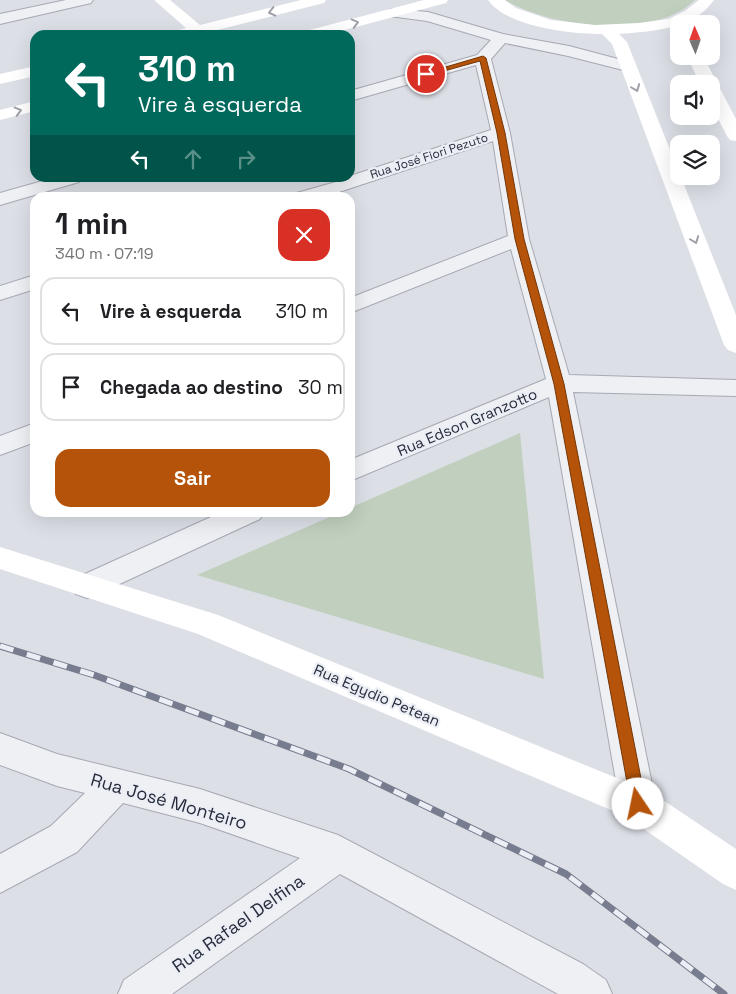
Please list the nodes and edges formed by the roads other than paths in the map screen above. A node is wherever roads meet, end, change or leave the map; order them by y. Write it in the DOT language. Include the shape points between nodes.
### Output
graph roads {
  1 [pos="86,0"];
  2 [pos="161,0"];
  3 [pos="319,0"];
  4 [pos="441,0"];
  5 [pos="495,0"];
  6 [pos="707,0"];
  7 [pos="394,13"];
  8 [pos="691,15"];
  9 [pos="0,19"];
  10 [pos="670,23"];
  11 [pos="196,30"];
  12 [pos="211,30"];
  13 [pos="328,30"];
  14 [pos="607,30"];
  15 [pos="501,38"];
  16 [pos="483,58"];
  17 [pos="627,66"];
  18 [pos="30,71"];
  19 [pos="0,79"];
  20 [pos="355,95"];
  21 [pos="720,105"];
  22 [pos="30,107"];
  23 [pos="0,115"];
  24 [pos="501,133"];
  25 [pos="736,136"];
  26 [pos="355,180"];
  27 [pos="58,182"];
  28 [pos="349,182"];
  29 [pos="319,192"];
  30 [pos="0,199"];
  31 [pos="519,239"];
  32 [pos="30,284"];
  33 [pos="0,294"];
  34 [pos="355,304"];
  35 [pos="736,345"];
  36 [pos="559,384"];
  37 [pos="736,388"];
  38 [pos="30,434"];
  39 [pos="0,446"];
  40 [pos="355,469"];
  41 [pos="239,517"];
  42 [pos="0,558"];
  43 [pos="87,586"];
  44 [pos="0,749"];
  45 [pos="117,785"];
  46 [pos="638,804"];
  47 [pos="338,853"];
  48 [pos="736,871"];
  49 [pos="0,874"];
  50 [pos="138,994"];
  51 [pos="592,994"];
  1 -- 9 [label="street"];
  2 -- 11 [label="street"];
  3 -- 12 [label="street, one-way"];
  4 -- 7 [label="street"];
  5 -- 14 [label="street" via="535,20 567,27"];
  6 -- 8 [label="street"];
  13 -- 7 [label="street, one-way"];
  7 -- 15 [label="street" via="428,17"];
  10 -- 14 [label="street"];
  14 -- 17 [label="street" via="619,42"];
  15 -- 16 [label="street"];
  15 -- 17 [label="street" via="569,50"];
  16 -- 20 [label="street"];
  16 -- 24 [label="street"];
  17 -- 35 [label="street, one-way"];
  18 -- 19 [label="street"];
  21 -- 25 [label="street"];
  23 -- 22 [label="street, one-way"];
  24 -- 26 [label="street, Rua José Fiori Pezuto"];
  24 -- 31 [label="street"];
  27 -- 30 [label="street"];
  28 -- 29 [label="street, Rua José Fiori Pezuto"];
  31 -- 34 [label="street"];
  31 -- 36 [label="street"];
  32 -- 33 [label="street"];
  36 -- 37 [label="street, Rua Edson Granzotto"];
  36 -- 40 [label="street, Rua Edson Granzotto"];
  36 -- 46 [label="street"];
  38 -- 39 [label="street"];
  41 -- 43 [label="street"];
  42 -- 43 [label="street, Rua Egydio Petean"];
  43 -- 46 [label="street, Rua Egydio Petean" via="207,624"];
  44 -- 45 [label="street, Rua José Monteiro" via="57,770"];
  45 -- 47 [label="street, Rua José Monteiro" via="200,806"];
  45 -- 49 [label="street" via="64,839"];
  46 -- 48 [label="street, Rua Egydio Petean"];
  47 -- 50 [label="street, Rua Rafael Delfina"];
  47 -- 51 [label="street, Rua José Monteiro" via="569,978"];
}
